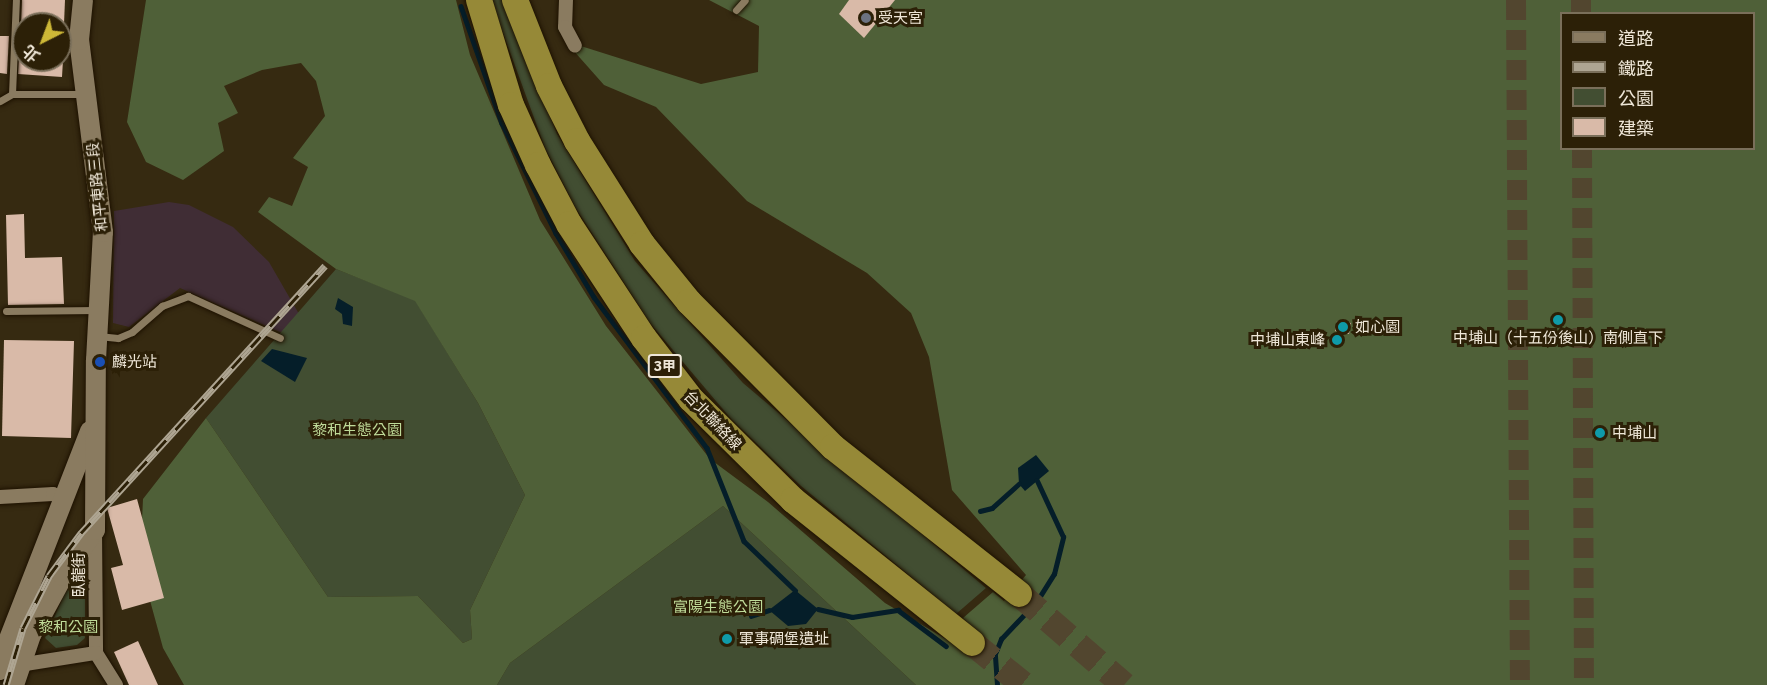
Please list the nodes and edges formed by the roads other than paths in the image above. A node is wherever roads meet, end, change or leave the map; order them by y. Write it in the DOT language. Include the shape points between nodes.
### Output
graph roads {
  1 [pos="16,0"];
  2 [pos="83,0"];
  3 [pos="478,0"];
  4 [pos="515,0"];
  5 [pos="566,0"];
  6 [pos="745,0"];
  7 [pos="736,10"];
  8 [pos="574,46"];
  9 [pos="85,93"];
  10 [pos="12,94"];
  11 [pos="0,101"];
  12 [pos="98,310"];
  13 [pos="6,311"];
  14 [pos="98,336"];
  15 [pos="280,338"];
  16 [pos="96,411"];
  17 [pos="0,497"];
  18 [pos="66,499"];
  19 [pos="93,507"];
  20 [pos="95,530"];
  21 [pos="1019,594"];
  22 [pos="972,643"];
  23 [pos="96,653"];
  24 [pos="10,664"];
  25 [pos="0,673"];
  26 [pos="14,685"];
  27 [pos="116,685"];
  1 -- 10 [label="lane"];
  2 -- 9 [label="main road, 和平東路三段" via="79,40"];
  3 -- 22 [label="highway, 台北聯絡線 / 3甲" via="511,105 538,165 575,234 644,338 691,399 793,500"];
  4 -- 21 [label="highway" via="549,86 588,160 642,244 689,302 833,447"];
  5 -- 8 [label="street" via="565,27"];
  6 -- 7 [label="lane"];
  9 -- 10 [label="lane"];
  9 -- 12 [label="main road, 和平東路三段" via="103,232"];
  10 -- 11 [label="lane"];
  12 -- 13 [label="lane"];
  12 -- 14 [label="main road, 和平東路三段"];
  14 -- 15 [label="lane" via="118,338 132,332 162,306 188,296"];
  14 -- 16 [label="main road, 和平東路三段"];
  16 -- 18 [label="main road, 和平東路三段"];
  16 -- 19 [label="main road, 和平東路三段"];
  17 -- 18 [label="street" via="53,494"];
  18 -- 19 [label="main road" via="80,497"];
  18 -- 24 [label="main road, 和平東路三段"];
  19 -- 20 [label="main road, 和平東路三段"];
  20 -- 23 [label="street, 臥龍街"];
  20 -- 24 [label="main road, 和平東路三段"];
  23 -- 24 [label="street"];
  23 -- 27 [label="street"];
  24 -- 25 [label="street"];
  24 -- 26 [label="main road, 和平東路三段"];
}
